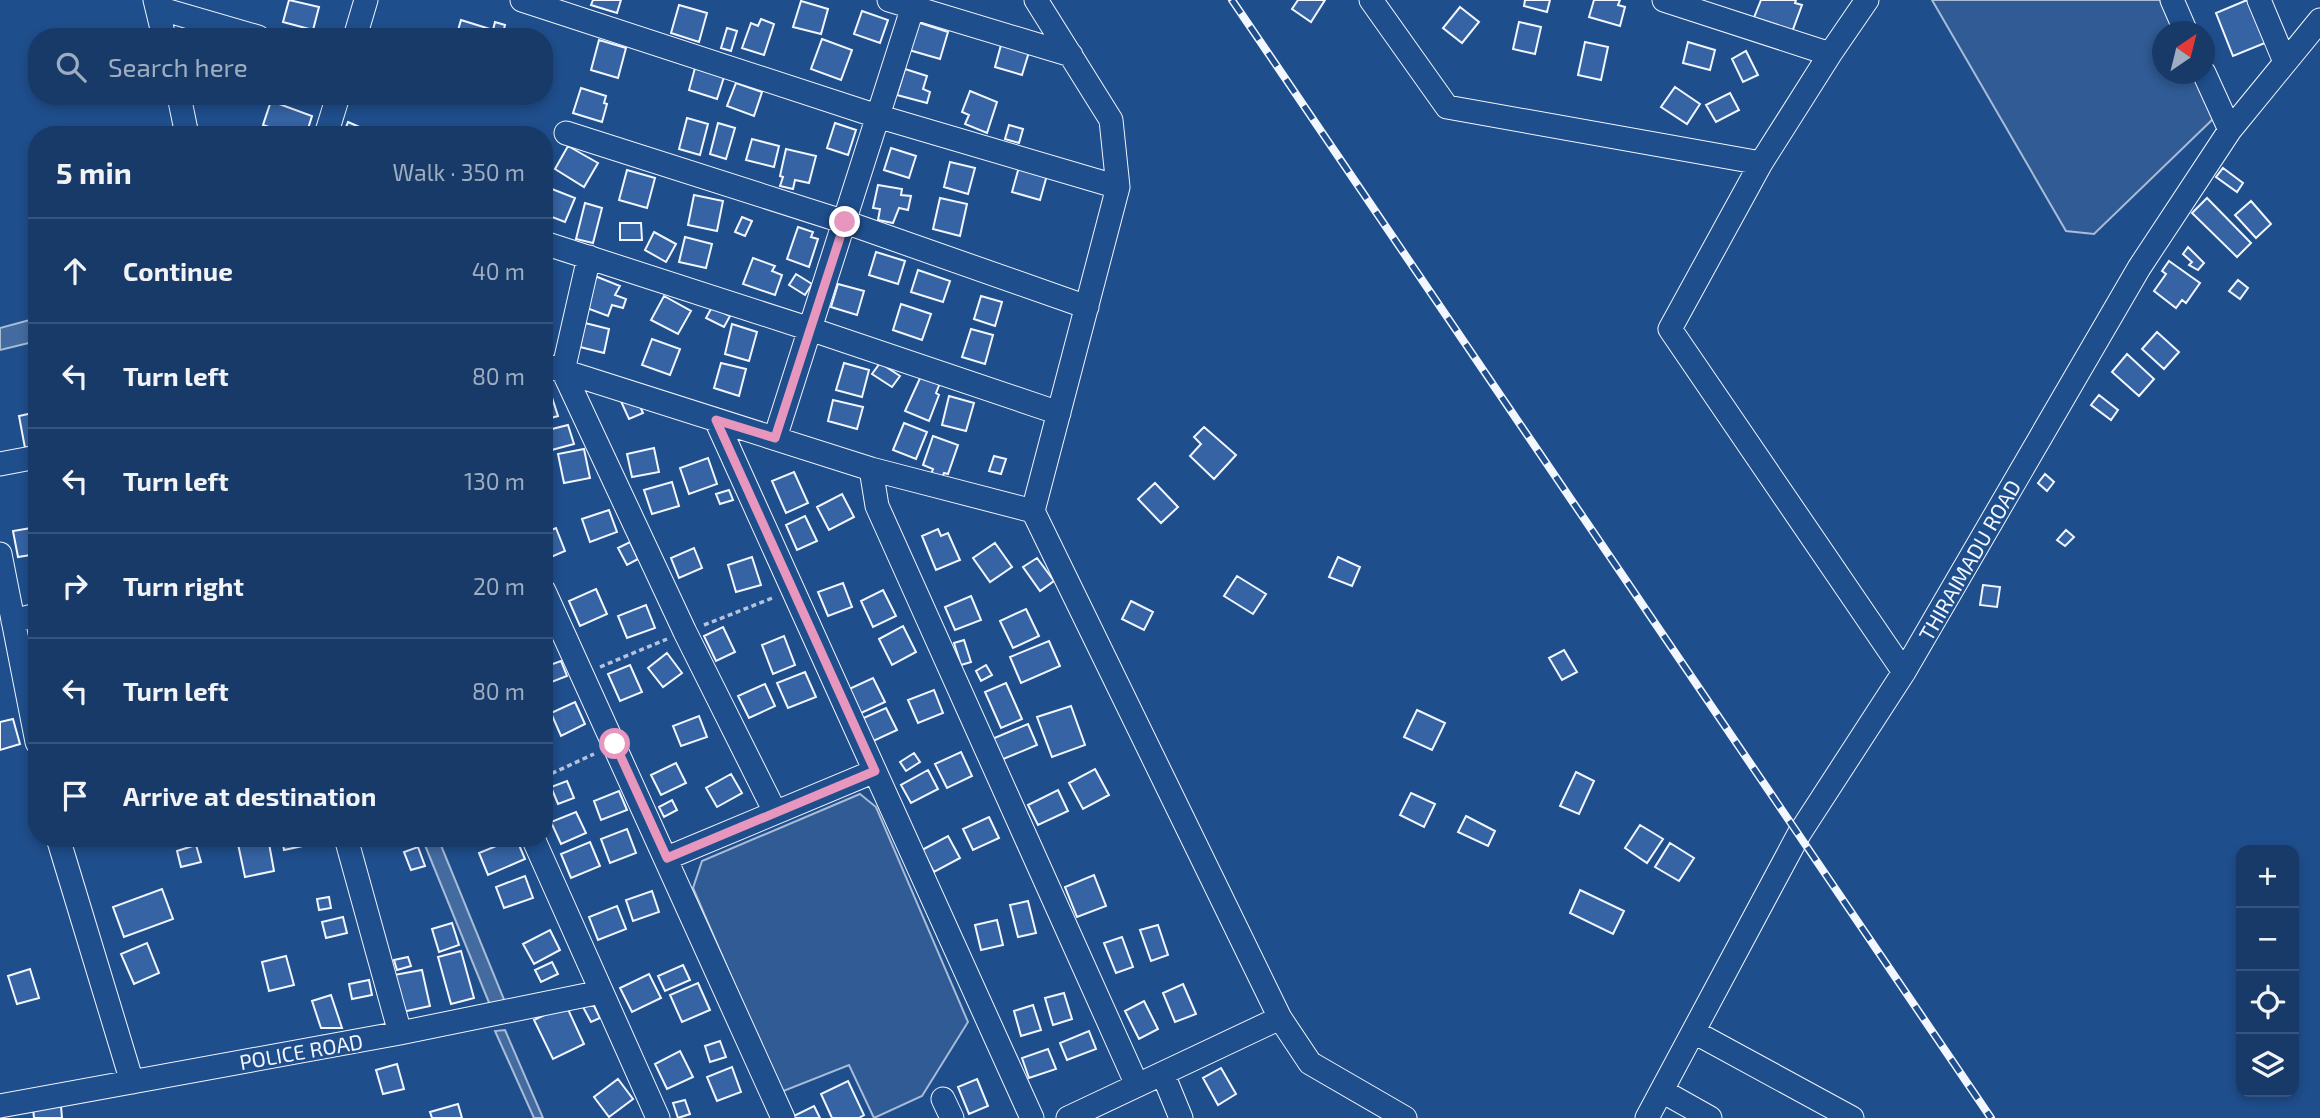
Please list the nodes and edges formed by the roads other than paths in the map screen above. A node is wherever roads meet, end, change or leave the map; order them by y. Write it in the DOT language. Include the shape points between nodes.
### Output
graph roads {
  1 [pos="366,0"];
  2 [pos="522,0"];
  3 [pos="889,0"];
  4 [pos="1036,0"];
  5 [pos="1371,0"];
  6 [pos="1664,0"];
  7 [pos="1867,0"];
  8 [pos="2172,0"];
  9 [pos="2259,0"];
  10 [pos="157,4"];
  11 [pos="914,4"];
  12 [pos="2320,20"];
  13 [pos="2181,21"];
  14 [pos="162,28"];
  15 [pos="230,28"];
  16 [pos="358,28"];
  17 [pos="1830,54"];
  18 [pos="1071,55"];
  19 [pos="2285,62"];
  20 [pos="2209,84"];
  21 [pos="180,105"];
  22 [pos="335,105"];
  23 [pos="877,116"];
  24 [pos="186,126"];
  25 [pos="329,126"];
  26 [pos="2230,130"];
  27 [pos="566,133"];
  28 [pos="1761,163"];
  29 [pos="1118,187"];
  30 [pos="845,222"];
  31 [pos="553,246"];
  32 [pos="589,257"];
  33 [pos="1087,307"];
  34 [pos="810,329"];
  35 [pos="554,368"];
  36 [pos="1059,413"];
  37 [pos="716,420"];
  38 [pos="775,438"];
  39 [pos="28,459"];
  40 [pos="0,464"];
  41 [pos="871,469"];
  42 [pos="1033,511"];
  43 [pos="0,554"];
  44 [pos="553,610"];
  45 [pos="28,617"];
  46 [pos="13,621"];
  47 [pos="1904,672"];
  48 [pos="28,686"];
  49 [pos="875,771"];
  50 [pos="775,812"];
  51 [pos="61,847"];
  52 [pos="348,847"];
  53 [pos="537,847"];
  54 [pos="667,858"];
  55 [pos="601,992"];
  56 [pos="1280,1018"];
  57 [pos="1694,1032"];
  58 [pos="400,1033"];
  59 [pos="1163,1074"];
  60 [pos="132,1082"];
  61 [pos="1137,1085"];
  62 [pos="1662,1091"];
  63 [pos="0,1106"];
  64 [pos="658,1118"];
  65 [pos="783,1118"];
  66 [pos="1032,1118"];
  67 [pos="1068,1118"];
  68 [pos="1181,1118"];
  69 [pos="1405,1118"];
  70 [pos="1647,1118"];
  71 [pos="1710,1118"];
  72 [pos="1852,1118"];
  1 -- 16 [label="street"];
  2 -- 23 [label="street"];
  3 -- 11 [label="street"];
  4 -- 18 [label="street"];
  5 -- 28 [label="street" via="1447,107"];
  6 -- 17 [label="street"];
  7 -- 17 [label="street"];
  8 -- 13 [label="street"];
  9 -- 19 [label="street"];
  10 -- 14 [label="street"];
  10 -- 15 [label="street"];
  11 -- 18 [label="street"];
  11 -- 23 [label="street"];
  12 -- 19 [label="street, THIRAIMADU ROAD"];
  17 -- 28 [label="street"];
  18 -- 29 [label="street" via="1111,120"];
  19 -- 26 [label="street, THIRAIMADU ROAD"];
  20 -- 26 [label="street"];
  21 -- 24 [label="street"];
  22 -- 25 [label="street"];
  23 -- 29 [label="street"];
  23 -- 30 [label="street"];
  26 -- 47 [label="street, THIRAIMADU ROAD" via="2139,268"];
  27 -- 30 [label="street"];
  28 -- 47 [label="street" via="1671,329"];
  29 -- 33 [label="street"];
  30 -- 33 [label="street"];
  30 -- 34 [label="street"];
  31 -- 32 [label="street"];
  32 -- 34 [label="street"];
  32 -- 35 [label="street"];
  33 -- 36 [label="street"];
  34 -- 36 [label="street"];
  34 -- 38 [label="street"];
  35 -- 37 [label="street"];
  35 -- 50 [label="street"];
  36 -- 42 [label="street"];
  37 -- 38 [label="street"];
  37 -- 49 [label="street"];
  38 -- 41 [label="street"];
  39 -- 40 [label="street"];
  41 -- 42 [label="street"];
  41 -- 61 [label="street" via="877,506"];
  42 -- 56 [label="street"];
  43 -- 46 [label="street"];
  44 -- 54 [label="street"];
  45 -- 46 [label="street"];
  46 -- 48 [label="street"];
  47 -- 57 [label="street, THIRAIMADU ROAD" via="1799,834"];
  49 -- 50 [label="street"];
  49 -- 66 [label="street"];
  50 -- 54 [label="street"];
  51 -- 60 [label="street"];
  52 -- 58 [label="street"];
  53 -- 55 [label="street"];
  54 -- 65 [label="street"];
  55 -- 58 [label="street, POLICE ROAD"];
  55 -- 64 [label="street"];
  56 -- 59 [label="street"];
  56 -- 69 [label="street" via="1310,1063"];
  57 -- 62 [label="street, THIRAIMADU ROAD"];
  57 -- 72 [label="street"];
  58 -- 60 [label="street, POLICE ROAD"];
  59 -- 61 [label="street"];
  59 -- 68 [label="street"];
  60 -- 63 [label="street, POLICE ROAD"];
  61 -- 67 [label="street"];
  62 -- 70 [label="street, THIRAIMADU ROAD"];
  62 -- 71 [label="street"];
}
